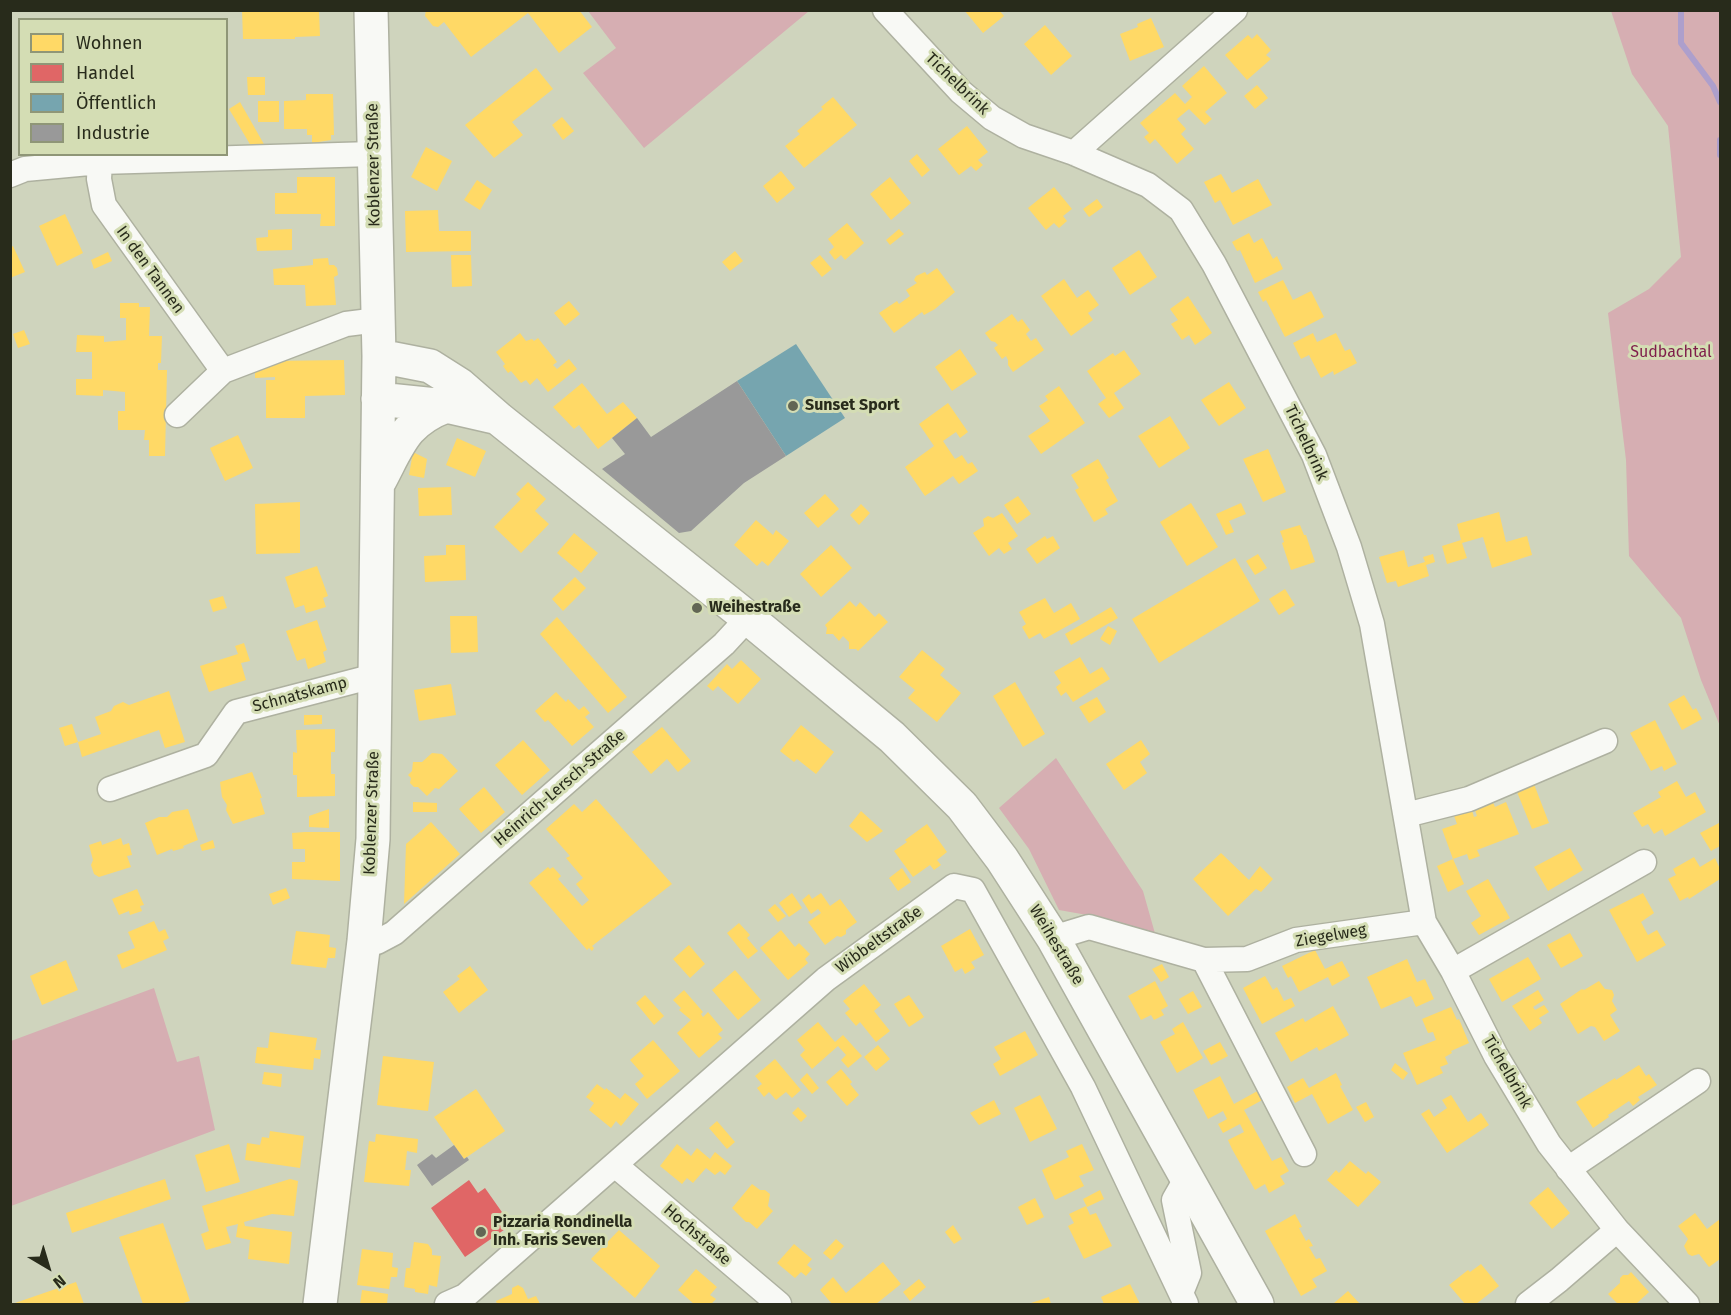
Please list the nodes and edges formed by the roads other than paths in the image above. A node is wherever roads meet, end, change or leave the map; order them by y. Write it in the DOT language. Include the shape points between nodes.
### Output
graph roads {
  1 [pos="371,10"];
  2 [pos="885,10"];
  3 [pos="1235,10"];
  4 [pos="1074,153"];
  5 [pos="373,154"];
  6 [pos="100,162"];
  7 [pos="10,175"];
  8 [pos="378,320"];
  9 [pos="379,356"];
  10 [pos="223,370"];
  11 [pos="378,399"];
  12 [pos="446,405"];
  13 [pos="177,415"];
  14 [pos="499,419"];
  15 [pos="378,484"];
  16 [pos="748,618"];
  17 [pos="374,676"];
  18 [pos="1605,741"];
  19 [pos="110,789"];
  20 [pos="1406,815"];
  21 [pos="1644,862"];
  22 [pos="1424,922"];
  23 [pos="1053,938"];
  24 [pos="364,941"];
  25 [pos="1204,960"];
  26 [pos="1453,971"];
  27 [pos="1698,1081"];
  28 [pos="1304,1154"];
  29 [pos="615,1165"];
  30 [pos="1568,1169"];
  31 [pos="1186,1179"];
  32 [pos="1617,1230"];
  33 [pos="1184,1299"];
  34 [pos="460,1302"];
  35 [pos="320,1305"];
  36 [pos="779,1305"];
  37 [pos="1257,1305"];
  38 [pos="1528,1305"];
  39 [pos="1687,1305"];
  1 -- 5 [label="main road, Koblenzer Straße"];
  2 -- 4 [label="street, Tichelbrink" via="962,92 992,118 1024,136"];
  3 -- 4 [label="street"];
  4 -- 20 [label="street, Tichelbrink" via="1148,185 1181,210 1214,264 1314,455 1349,547 1372,624"];
  5 -- 6 [label="street"];
  5 -- 8 [label="main road, Koblenzer Straße"];
  6 -- 7 [label="street" via="25,169"];
  6 -- 10 [label="street, In den Tannen" via="104,205"];
  8 -- 9 [label="main road, Koblenzer Straße"];
  8 -- 10 [label="street" via="346,324"];
  9 -- 11 [label="main road, Koblenzer Straße"];
  9 -- 14 [label="main road, Weihestraße" via="430,366 460,385"];
  10 -- 13 [label="street"];
  11 -- 12 [label="main road, Weihestraße"];
  11 -- 15 [label="main road, Koblenzer Straße"];
  12 -- 14 [label="main road, Weihestraße"];
  12 -- 15 [label="main road" via="427,413 408,430"];
  14 -- 16 [label="main road, Weihestraße"];
  15 -- 17 [label="main road, Koblenzer Straße"];
  16 -- 23 [label="main road, Weihestraße" via="892,737 962,806"];
  16 -- 24 [label="street, Heinrich-Lersch-Straße" via="724,644 394,933 377,942"];
  17 -- 19 [label="street, Schnatskamp" via="236,712 206,755"];
  17 -- 24 [label="main road, Koblenzer Straße" via="373,839"];
  18 -- 20 [label="street" via="1469,799"];
  20 -- 22 [label="street, Tichelbrink"];
  21 -- 26 [label="street"];
  22 -- 25 [label="street, Ziegelweg" via="1296,940 1247,959"];
  22 -- 26 [label="street, Tichelbrink"];
  23 -- 25 [label="street, Ziegelweg" via="1089,927"];
  23 -- 31 [label="main road, Weihestraße"];
  24 -- 35 [label="main road, Koblenzer Straße"];
  25 -- 28 [label="street"];
  26 -- 30 [label="street, Tichelbrink" via="1496,1056"];
  27 -- 30 [label="street"];
  29 -- 33 [label="street, Wibbeltstraße" via="826,980 954,886 973,890 1083,1087"];
  29 -- 34 [label="street, Wibbeltstraße"];
  29 -- 36 [label="street, Hochstraße"];
  30 -- 32 [label="street, Tichelbrink"];
  31 -- 33 [label="street, Wibbeltstraße" via="1174,1200 1189,1273"];
  31 -- 37 [label="main road, Weihestraße"];
  32 -- 38 [label="street"];
  32 -- 39 [label="street, Tichelbrink"];
}
